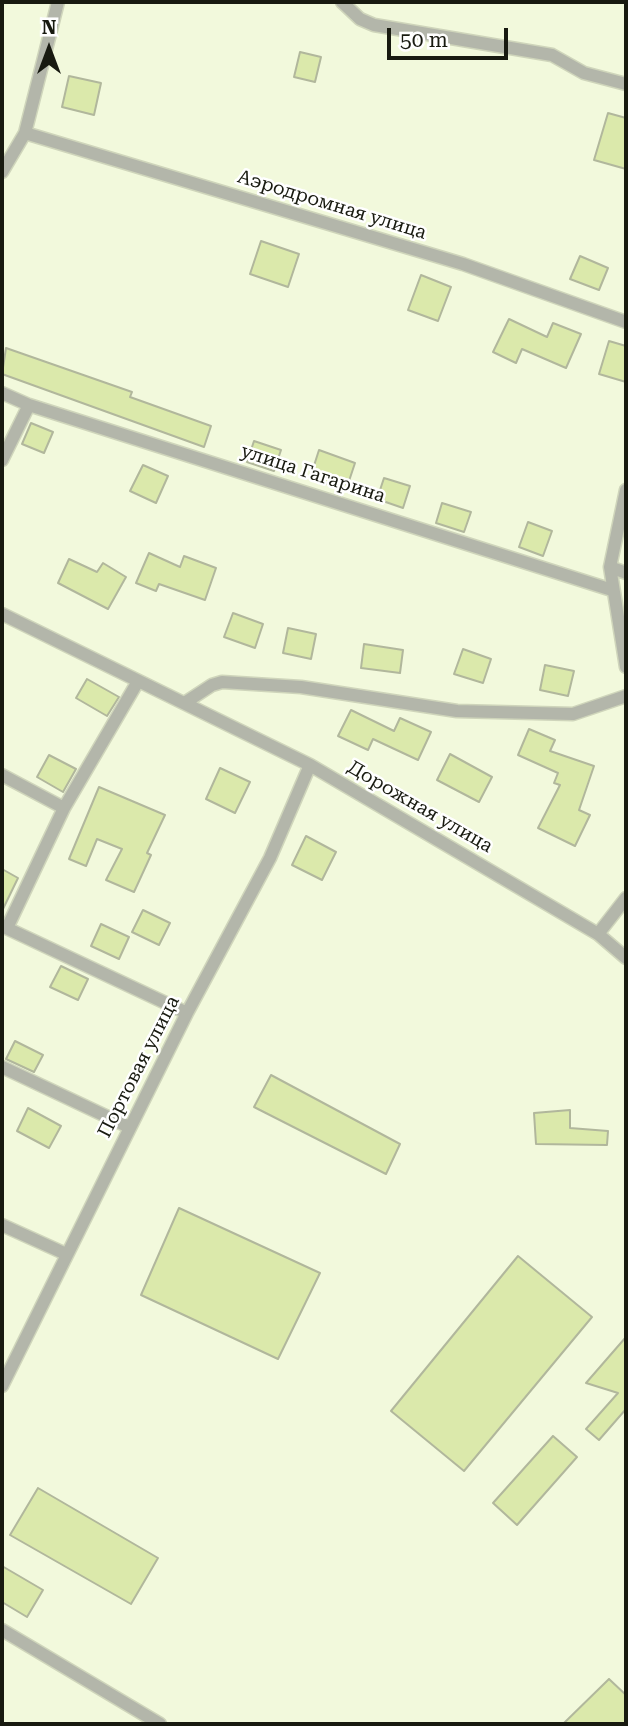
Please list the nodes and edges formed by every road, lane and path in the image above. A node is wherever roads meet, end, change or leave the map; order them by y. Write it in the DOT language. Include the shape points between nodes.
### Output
graph roads {
  1 [pos="58,2"];
  2 [pos="342,2"];
  3 [pos="626,84"];
  4 [pos="24,133"];
  5 [pos="2,172"];
  6 [pos="626,322"];
  7 [pos="2,393"];
  8 [pos="29,405"];
  9 [pos="2,460"];
  10 [pos="626,490"];
  11 [pos="610,567"];
  12 [pos="626,573"];
  13 [pos="612,590"];
  14 [pos="2,614"];
  15 [pos="626,667"];
  16 [pos="137,683"];
  17 [pos="626,696"];
  18 [pos="186,702"];
  19 [pos="310,765"];
  20 [pos="2,775"];
  21 [pos="64,808"];
  22 [pos="626,898"];
  23 [pos="4,927"];
  24 [pos="598,934"];
  25 [pos="626,958"];
  26 [pos="187,1013"];
  27 [pos="2,1067"];
  28 [pos="129,1127"];
  29 [pos="2,1225"];
  30 [pos="66,1254"];
  31 [pos="2,1386"];
  32 [pos="2,1630"];
  33 [pos="160,1724"];
  1 -- 4 [label="street"];
  2 -- 3 [label="street" via="374,25 552,55 584,73"];
  4 -- 5 [label="street"];
  4 -- 6 [label="street, Аэродромная улица" via="463,264"];
  7 -- 8 [label="street, улица Гагарина"];
  8 -- 9 [label="street"];
  8 -- 13 [label="street, улица Гагарина"];
  10 -- 11 [label="street"];
  11 -- 12 [label="street"];
  11 -- 13 [label="street"];
  13 -- 15 [label="street"];
  14 -- 16 [label="street, Дорожная улица"];
  16 -- 18 [label="street, Дорожная улица"];
  16 -- 21 [label="street"];
  17 -- 18 [label="street" via="573,714 457,711 301,687 222,682"];
  18 -- 19 [label="street, Дорожная улица"];
  19 -- 24 [label="street, Дорожная улица"];
  19 -- 26 [label="street, Портовая улица" via="271,858"];
  20 -- 21 [label="street"];
  21 -- 23 [label="street"];
  22 -- 24 [label="street"];
  23 -- 26 [label="street"];
  24 -- 25 [label="street, Дорожная улица"];
  26 -- 28 [label="street, Портовая улица"];
  27 -- 28 [label="street"];
  28 -- 30 [label="street, Портовая улица"];
  29 -- 30 [label="street"];
  30 -- 31 [label="street, Портовая улица"];
  32 -- 33 [label="street"];
}
